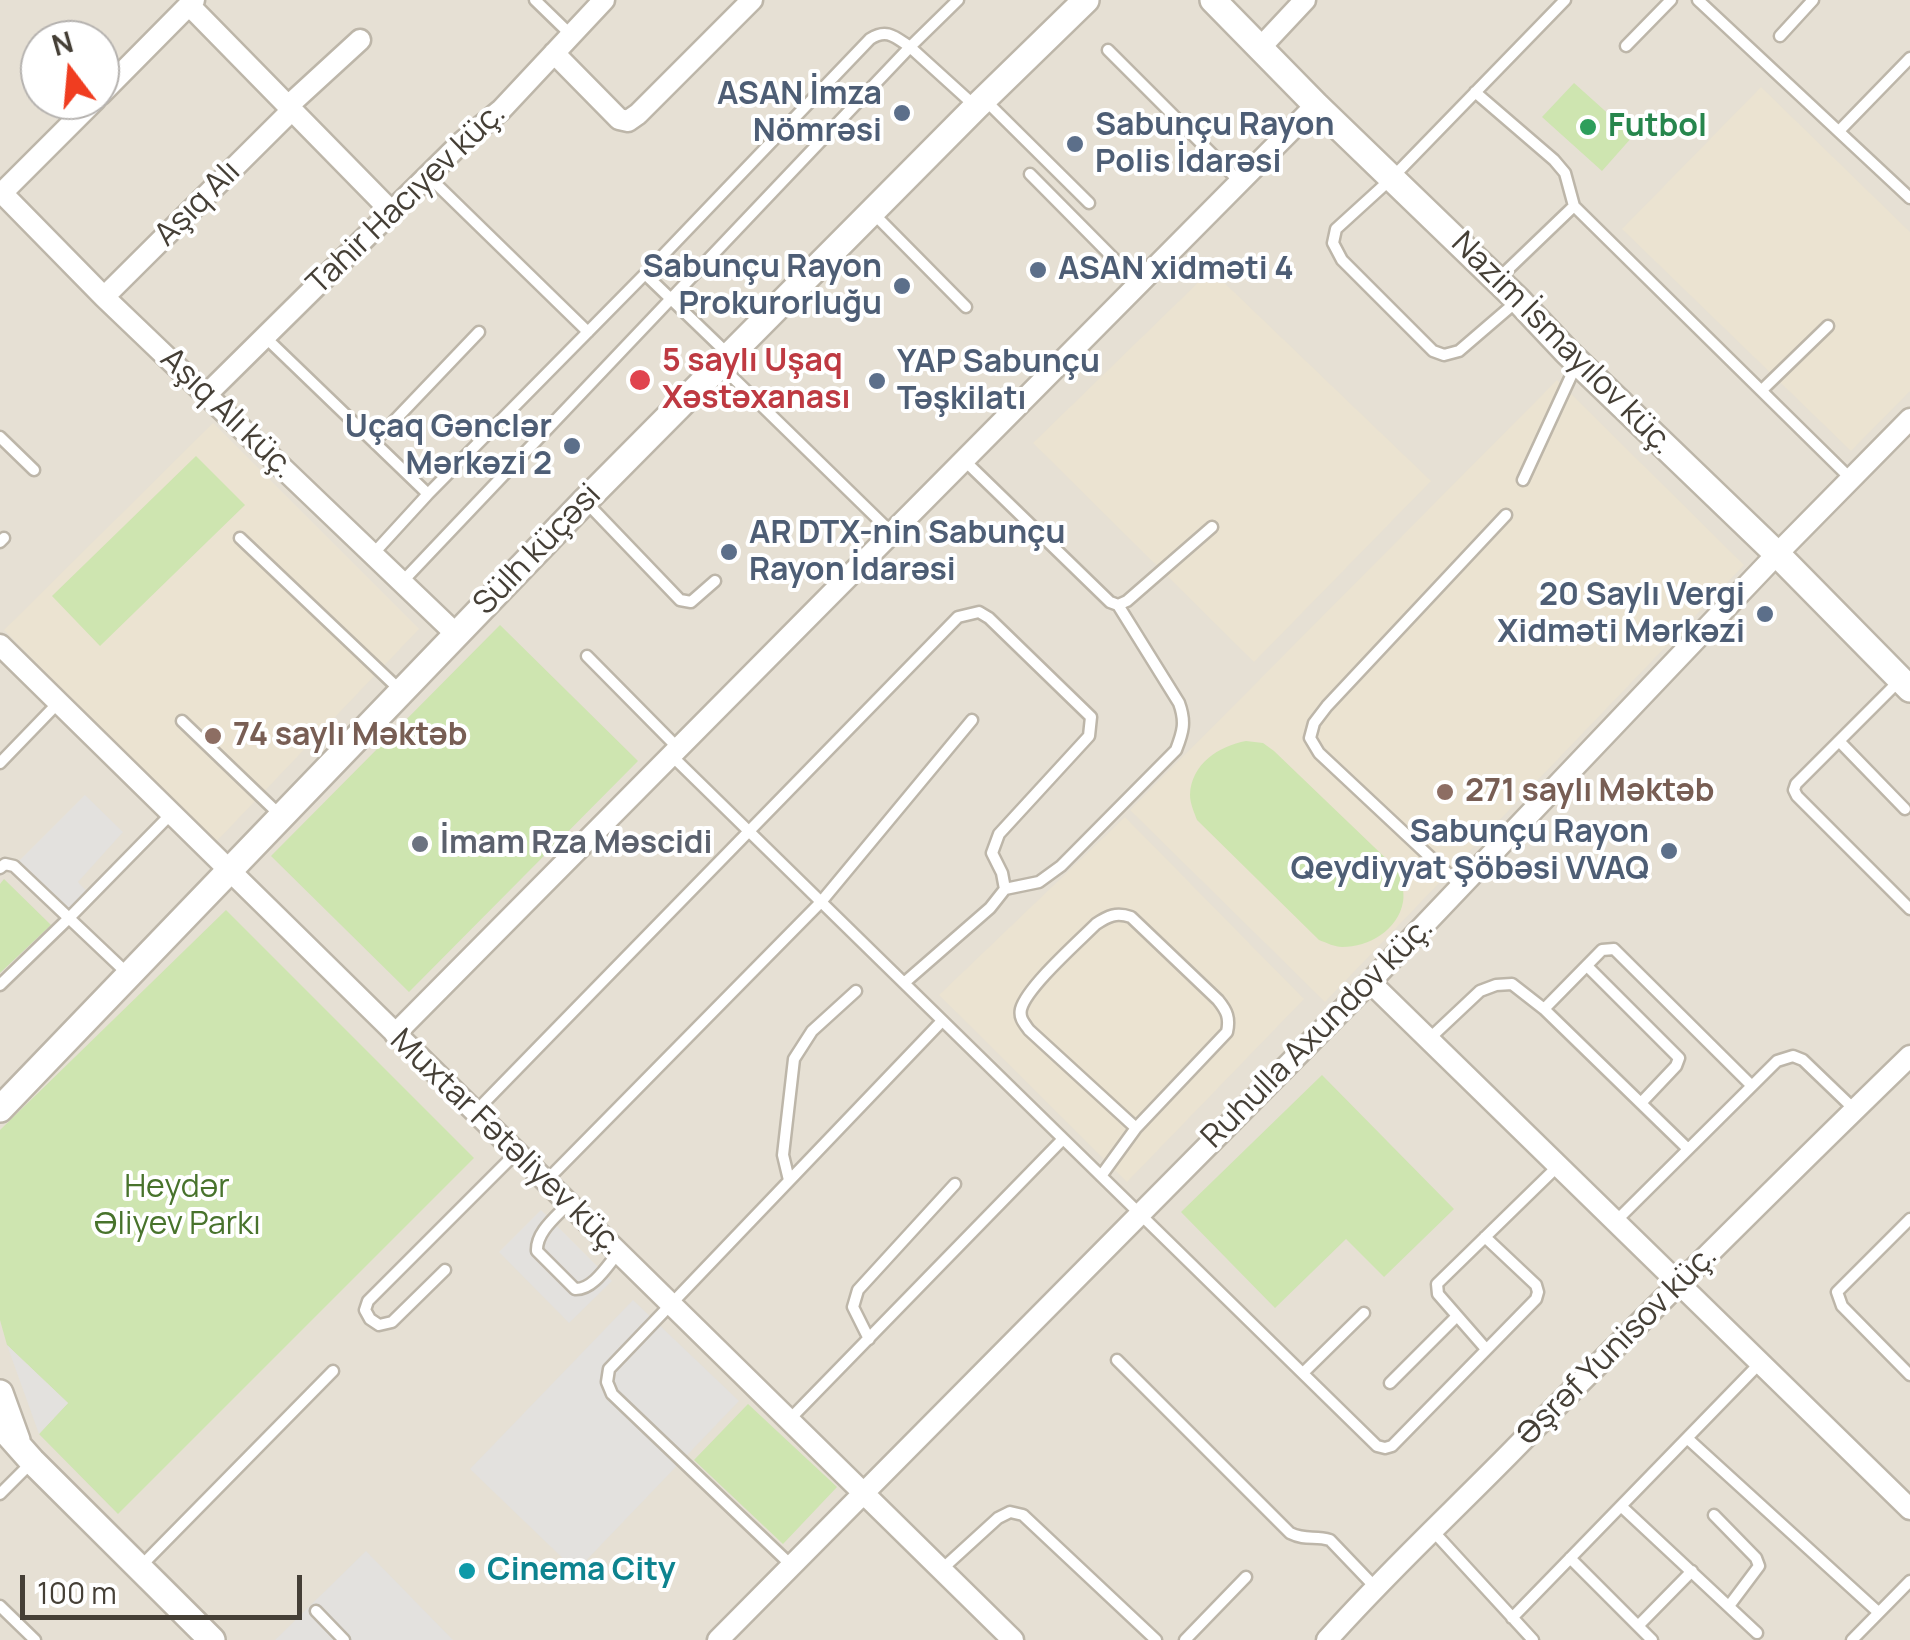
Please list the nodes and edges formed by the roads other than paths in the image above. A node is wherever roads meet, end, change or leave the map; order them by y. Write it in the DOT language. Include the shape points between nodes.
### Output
graph roads {
  1 [pos="535,0"];
  2 [pos="604,0"];
  3 [pos="752,0"];
  4 [pos="958,0"];
  5 [pos="1086,0"];
  6 [pos="1213,0"];
  7 [pos="1306,0"];
  8 [pos="1565,0"];
  9 [pos="1671,0"];
  10 [pos="1698,0"];
  11 [pos="1812,0"];
  12 [pos="192,2"];
  13 [pos="571,35"];
  14 [pos="1780,36"];
  15 [pos="360,40"];
  16 [pos="1626,46"];
  17 [pos="910,47"];
  18 [pos="1260,48"];
  19 [pos="1108,50"];
  20 [pos="554,53"];
  21 [pos="1910,58"];
  22 [pos="120,74"];
  23 [pos="1475,92"];
  24 [pos="980,103"];
  25 [pos="1316,105"];
  26 [pos="290,108"];
  27 [pos="75,120"];
  28 [pos="1839,131"];
  29 [pos="1030,174"];
  30 [pos="428,175"];
  31 [pos="1392,178"];
  32 [pos="1240,183"];
  33 [pos="1,193"];
  34 [pos="1910,198"];
  35 [pos="1089,203"];
  36 [pos="1574,206"];
  37 [pos="391,211"];
  38 [pos="872,213"];
  39 [pos="645,274"];
  40 [pos="1497,280"];
  41 [pos="1140,285"];
  42 [pos="104,297"];
  43 [pos="672,299"];
  44 [pos="1518,300"];
  45 [pos="966,307"];
  46 [pos="1828,326"];
  47 [pos="480,332"];
  48 [pos="588,332"];
  49 [pos="266,337"];
  50 [pos="725,361"];
  51 [pos="1577,362"];
  52 [pos="1762,390"];
  53 [pos="207,394"];
  54 [pos="1905,433"];
  55 [pos="0,437"];
  56 [pos="374,442"];
  57 [pos="965,461"];
  58 [pos="34,470"];
  59 [pos="1523,480"];
  60 [pos="1852,480"];
  61 [pos="428,494"];
  62 [pos="585,502"];
  63 [pos="1506,514"];
  64 [pos="1212,527"];
  65 [pos="893,534"];
  66 [pos="240,538"];
  67 [pos="373,554"];
  68 [pos="1777,554"];
  69 [pos="714,581"];
  70 [pos="402,582"];
  71 [pos="1118,604"];
  72 [pos="456,634"];
  73 [pos="3,652"];
  74 [pos="587,656"];
  75 [pos="1905,684"];
  76 [pos="402,692"];
  77 [pos="59,703"];
  78 [pos="972,720"];
  79 [pos="182,721"];
  80 [pos="1839,741"];
  81 [pos="675,752"];
  82 [pos="0,763"];
  83 [pos="1904,809"];
  84 [pos="171,814"];
  85 [pos="282,817"];
  86 [pos="748,831"];
  87 [pos="0,868"];
  88 [pos="229,872"];
  89 [pos="1462,887"];
  90 [pos="1005,889"];
  91 [pos="821,902"];
  92 [pos="1910,909"];
  93 [pos="69,918"];
  94 [pos="1587,966"];
  95 [pos="130,976"];
  96 [pos="1370,982"];
  97 [pos="904,983"];
  98 [pos="0,985"];
  99 [pos="856,990"];
  100 [pos="1544,1009"];
  101 [pos="942,1021"];
  102 [pos="395,1034"];
  103 [pos="1429,1039"];
  104 [pos="1910,1056"];
  105 [pos="1752,1085"];
  106 [pos="1641,1103"];
  107 [pos="0,1108"];
  108 [pos="1854,1110"];
  109 [pos="474,1112"];
  110 [pos="1136,1128"];
  111 [pos="1064,1139"];
  112 [pos="1688,1149"];
  113 [pos="516,1153"];
  114 [pos="1558,1166"];
  115 [pos="1101,1176"];
  116 [pos="789,1180"];
  117 [pos="545,1182"];
  118 [pos="955,1184"];
  119 [pos="568,1204"];
  120 [pos="1139,1214"];
  121 [pos="1910,1219"];
  122 [pos="1615,1222"];
  123 [pos="1485,1237"];
  124 [pos="618,1254"];
  125 [pos="445,1270"];
  126 [pos="1679,1283"];
  127 [pos="670,1304"];
  128 [pos="1364,1313"];
  129 [pos="1458,1316"];
  130 [pos="869,1339"];
  131 [pos="1486,1349"];
  132 [pos="1117,1360"];
  133 [pos="1760,1363"];
  134 [pos="333,1370"];
  135 [pos="1303,1374"];
  136 [pos="1910,1375"];
  137 [pos="1390,1384"];
  138 [pos="0,1392"];
  139 [pos="788,1420"];
  140 [pos="0,1425"];
  141 [pos="1687,1438"];
  142 [pos="27,1455"];
  143 [pos="862,1492"];
  144 [pos="0,1494"];
  145 [pos="1622,1506"];
  146 [pos="1910,1509"];
  147 [pos="1714,1515"];
  148 [pos="1433,1532"];
  149 [pos="1570,1558"];
  150 [pos="792,1564"];
  151 [pos="139,1568"];
  152 [pos="941,1570"];
  153 [pos="1692,1572"];
  154 [pos="1246,1577"];
  155 [pos="1910,1581"];
  156 [pos="1375,1586"];
  157 [pos="0,1606"];
  158 [pos="1729,1606"];
  159 [pos="316,1611"];
  160 [pos="1878,1612"];
  161 [pos="1512,1618"];
  162 [pos="1638,1626"];
  163 [pos="1757,1633"];
  164 [pos="35,1640"];
  165 [pos="212,1640"];
  166 [pos="344,1640"];
  167 [pos="718,1640"];
  168 [pos="1013,1640"];
  169 [pos="1156,1640"];
  170 [pos="1186,1640"];
  171 [pos="1327,1640"];
  172 [pos="1533,1640"];
  173 [pos="1652,1640"];
  174 [pos="1852,1640"];
  1 -- 13 [label="lane"];
  2 -- 13 [label="street, Tahir Hacıyev küç."];
  3 -- 20 [label="street" via="628,121"];
  4 -- 17 [label="lane"];
  5 -- 24 [label="street, Sülh küçəsi"];
  6 -- 18 [label="street, Nazim İsmayılov küç."];
  7 -- 18 [label="street"];
  8 -- 23 [label="lane"];
  9 -- 16 [label="lane"];
  10 -- 28 [label="lane"];
  11 -- 14 [label="lane"];
  12 -- 22 [label="street"];
  12 -- 26 [label="street"];
  13 -- 20 [label="street, Tahir Hacıyev küç."];
  15 -- 26 [label="street, Aşıq Alı"];
  17 -- 24 [label="lane"];
  17 -- 39 [label="lane" via="890,33 870,39"];
  17 -- 43 [label="lane"];
  18 -- 25 [label="street, Nazim İsmayılov küç."];
  19 -- 32 [label="lane"];
  20 -- 30 [label="street, Tahir Hacıyev küç."];
  21 -- 28 [label="lane"];
  23 -- 31 [label="lane"];
  23 -- 36 [label="lane" via="1554,160"];
  24 -- 35 [label="lane"];
  24 -- 38 [label="street, Sülh küçəsi"];
  25 -- 31 [label="street, Nazim İsmayılov küç."];
  25 -- 32 [label="street"];
  26 -- 37 [label="street"];
  26 -- 42 [label="street, Aşıq Alı"];
  27 -- 33 [label="street"];
  28 -- 34 [label="lane"];
  29 -- 41 [label="lane"];
  30 -- 37 [label="street, Tahir Hacıyev küç."];
  30 -- 48 [label="lane"];
  31 -- 40 [label="street, Nazim İsmayılov küç."];
  31 -- 44 [label="lane" via="1336,229 1333,243 1433,351 1459,350"];
  32 -- 41 [label="street"];
  33 -- 42 [label="street, Aşıq Alı küç."];
  36 -- 40 [label="lane"];
  36 -- 52 [label="lane"];
  37 -- 49 [label="street, Tahir Hacıyev küç."];
  38 -- 45 [label="lane"];
  38 -- 50 [label="street, Sülh küçəsi"];
  39 -- 43 [label="lane"];
  39 -- 48 [label="lane"];
  40 -- 44 [label="street, Nazim İsmayılov küç."];
  41 -- 57 [label="street"];
  42 -- 53 [label="street, Aşıq Alı küç."];
  43 -- 50 [label="lane"];
  43 -- 70 [label="lane"];
  44 -- 51 [label="street, Nazim İsmayılov küç."];
  46 -- 52 [label="lane"];
  47 -- 56 [label="lane"];
  48 -- 61 [label="lane"];
  49 -- 53 [label="street, Tahir Hacıyev küç."];
  49 -- 56 [label="lane"];
  50 -- 62 [label="street, Sülh küçəsi"];
  50 -- 65 [label="lane"];
  51 -- 59 [label="lane"];
  51 -- 68 [label="street, Nazim İsmayılov küç."];
  52 -- 60 [label="lane"];
  53 -- 67 [label="street, Aşıq Alı küç."];
  54 -- 60 [label="street, Ruhulla Axundov küç."];
  55 -- 58 [label="lane"];
  56 -- 61 [label="lane"];
  57 -- 65 [label="street"];
  57 -- 71 [label="lane"];
  60 -- 68 [label="street, Ruhulla Axundov küç."];
  61 -- 67 [label="lane"];
  62 -- 69 [label="lane" via="680,600 692,602"];
  62 -- 72 [label="street, Sülh küçəsi"];
  63 -- 89 [label="lane" via="1328,706 1310,738"];
  64 -- 71 [label="lane"];
  65 -- 81 [label="street"];
  66 -- 76 [label="lane"];
  67 -- 70 [label="street, Aşıq Alı küç."];
  68 -- 75 [label="street, Nazim İsmayılov küç."];
  68 -- 89 [label="street, Ruhulla Axundov küç."];
  70 -- 72 [label="street, Aşıq Alı küç."];
  71 -- 90 [label="lane" via="1179,703 1184,728 1176,750 1061,866 1040,882"];
  72 -- 76 [label="street, Sülh küçəsi"];
  73 -- 77 [label="street, Muxtar Fətəliyev küç."];
  74 -- 81 [label="lane"];
  75 -- 80 [label="lane"];
  76 -- 85 [label="street, Sülh küçəsi"];
  77 -- 82 [label="lane"];
  77 -- 84 [label="street, Muxtar Fətəliyev küç."];
  78 -- 91 [label="lane"];
  79 -- 85 [label="lane"];
  80 -- 83 [label="lane"];
  80 -- 92 [label="lane" via="1796,784 1796,796"];
  81 -- 86 [label="lane"];
  81 -- 102 [label="street"];
  84 -- 88 [label="street, Muxtar Fətəliyev küç."];
  84 -- 93 [label="lane"];
  85 -- 88 [label="street, Sülh küçəsi"];
  86 -- 90 [label="lane" via="958,616 979,612 1091,717 1089,736 999,834 992,853"];
  86 -- 91 [label="lane"];
  86 -- 109 [label="lane"];
  87 -- 93 [label="lane" via="14,866"];
  88 -- 95 [label="street, Sülh küçəsi"];
  88 -- 102 [label="street, Muxtar Fətəliyev küç."];
  89 -- 96 [label="street, Ruhulla Axundov küç."];
  90 -- 97 [label="lane"];
  91 -- 97 [label="lane"];
  91 -- 117 [label="lane"];
  93 -- 95 [label="lane"];
  93 -- 98 [label="lane"];
  94 -- 100 [label="lane"];
  94 -- 105 [label="lane" via="1602,950 1614,949"];
  94 -- 106 [label="lane" via="1679,1058"];
  95 -- 107 [label="street, Sülh küçəsi"];
  96 -- 103 [label="street"];
  96 -- 120 [label="street, Ruhulla Axundov küç."];
  97 -- 101 [label="lane"];
  99 -- 116 [label="lane" via="812,1031 794,1059 783,1155"];
  100 -- 103 [label="lane" via="1512,984 1496,986 1480,991"];
  100 -- 106 [label="lane"];
  101 -- 111 [label="lane"];
  101 -- 116 [label="lane"];
  102 -- 109 [label="street, Muxtar Fətəliyev küç."];
  103 -- 114 [label="street"];
  104 -- 108 [label="street, Əşrəf Yunisov küç."];
  105 -- 108 [label="lane" via="1792,1056"];
  105 -- 112 [label="lane"];
  106 -- 112 [label="lane"];
  108 -- 126 [label="street, Əşrəf Yunisov küç."];
  109 -- 113 [label="street, Muxtar Fətəliyev küç."];
  110 -- 110 [label="lane" via="1227,1032 1229,1022 1218,1000 1120,913 1096,924 1030,993 1021,1018"];
  110 -- 115 [label="lane"];
  111 -- 115 [label="lane"];
  111 -- 130 [label="lane"];
  112 -- 122 [label="lane"];
  113 -- 117 [label="street, Muxtar Fətəliyev küç."];
  113 -- 125 [label="lane" via="365,1310 379,1325 392,1322"];
  114 -- 122 [label="street"];
  114 -- 123 [label="lane"];
  115 -- 120 [label="lane"];
  116 -- 127 [label="lane"];
  117 -- 119 [label="street, Muxtar Fətəliyev küç."];
  118 -- 130 [label="lane" via="858,1290 853,1307"];
  119 -- 124 [label="street, Muxtar Fətəliyev küç."];
  119 -- 124 [label="lane" via="536,1251 582,1290"];
  120 -- 135 [label="lane"];
  120 -- 143 [label="street, Ruhulla Axundov küç."];
  121 -- 136 [label="lane" via="1837,1292 1842,1306"];
  122 -- 126 [label="street"];
  123 -- 129 [label="lane" via="1437,1284"];
  123 -- 131 [label="lane" via="1538,1292"];
  124 -- 127 [label="street, Muxtar Fətəliyev küç."];
  126 -- 133 [label="street"];
  126 -- 148 [label="street, Əşrəf Yunisov küç."];
  127 -- 139 [label="street, Muxtar Fətəliyev küç."];
  127 -- 150 [label="lane" via="609,1369 612,1394"];
  128 -- 135 [label="lane"];
  129 -- 131 [label="lane"];
  129 -- 137 [label="lane"];
  130 -- 139 [label="lane"];
  131 -- 135 [label="lane" via="1385,1448"];
  132 -- 156 [label="lane" via="1290,1533 1330,1540"];
  133 -- 141 [label="lane"];
  133 -- 146 [label="street"];
  134 -- 151 [label="lane"];
  138 -- 142 [label="street"];
  139 -- 143 [label="street, Muxtar Fətəliyev küç."];
  140 -- 142 [label="street"];
  141 -- 145 [label="lane"];
  141 -- 160 [label="lane"];
  142 -- 144 [label="lane"];
  142 -- 151 [label="street"];
  143 -- 150 [label="street, Ruhulla Axundov küç."];
  143 -- 152 [label="street, Muxtar Fətəliyev küç."];
  145 -- 149 [label="lane"];
  145 -- 153 [label="lane"];
  147 -- 158 [label="lane" via="1758,1566"];
  148 -- 156 [label="street, Əşrəf Yunisov küç."];
  148 -- 161 [label="lane"];
  149 -- 161 [label="lane"];
  149 -- 162 [label="lane"];
  150 -- 167 [label="street, Ruhulla Axundov küç."];
  151 -- 165 [label="street"];
  152 -- 168 [label="street, Muxtar Fətəliyev küç."];
  152 -- 169 [label="lane" via="998,1518 1023,1515"];
  153 -- 158 [label="lane"];
  153 -- 162 [label="lane"];
  154 -- 170 [label="lane"];
  155 -- 160 [label="lane"];
  156 -- 171 [label="street, Əşrəf Yunisov küç."];
  157 -- 164 [label="lane"];
  158 -- 163 [label="lane"];
  159 -- 166 [label="lane"];
  160 -- 174 [label="lane"];
  161 -- 172 [label="lane"];
  162 -- 173 [label="lane"];
}
